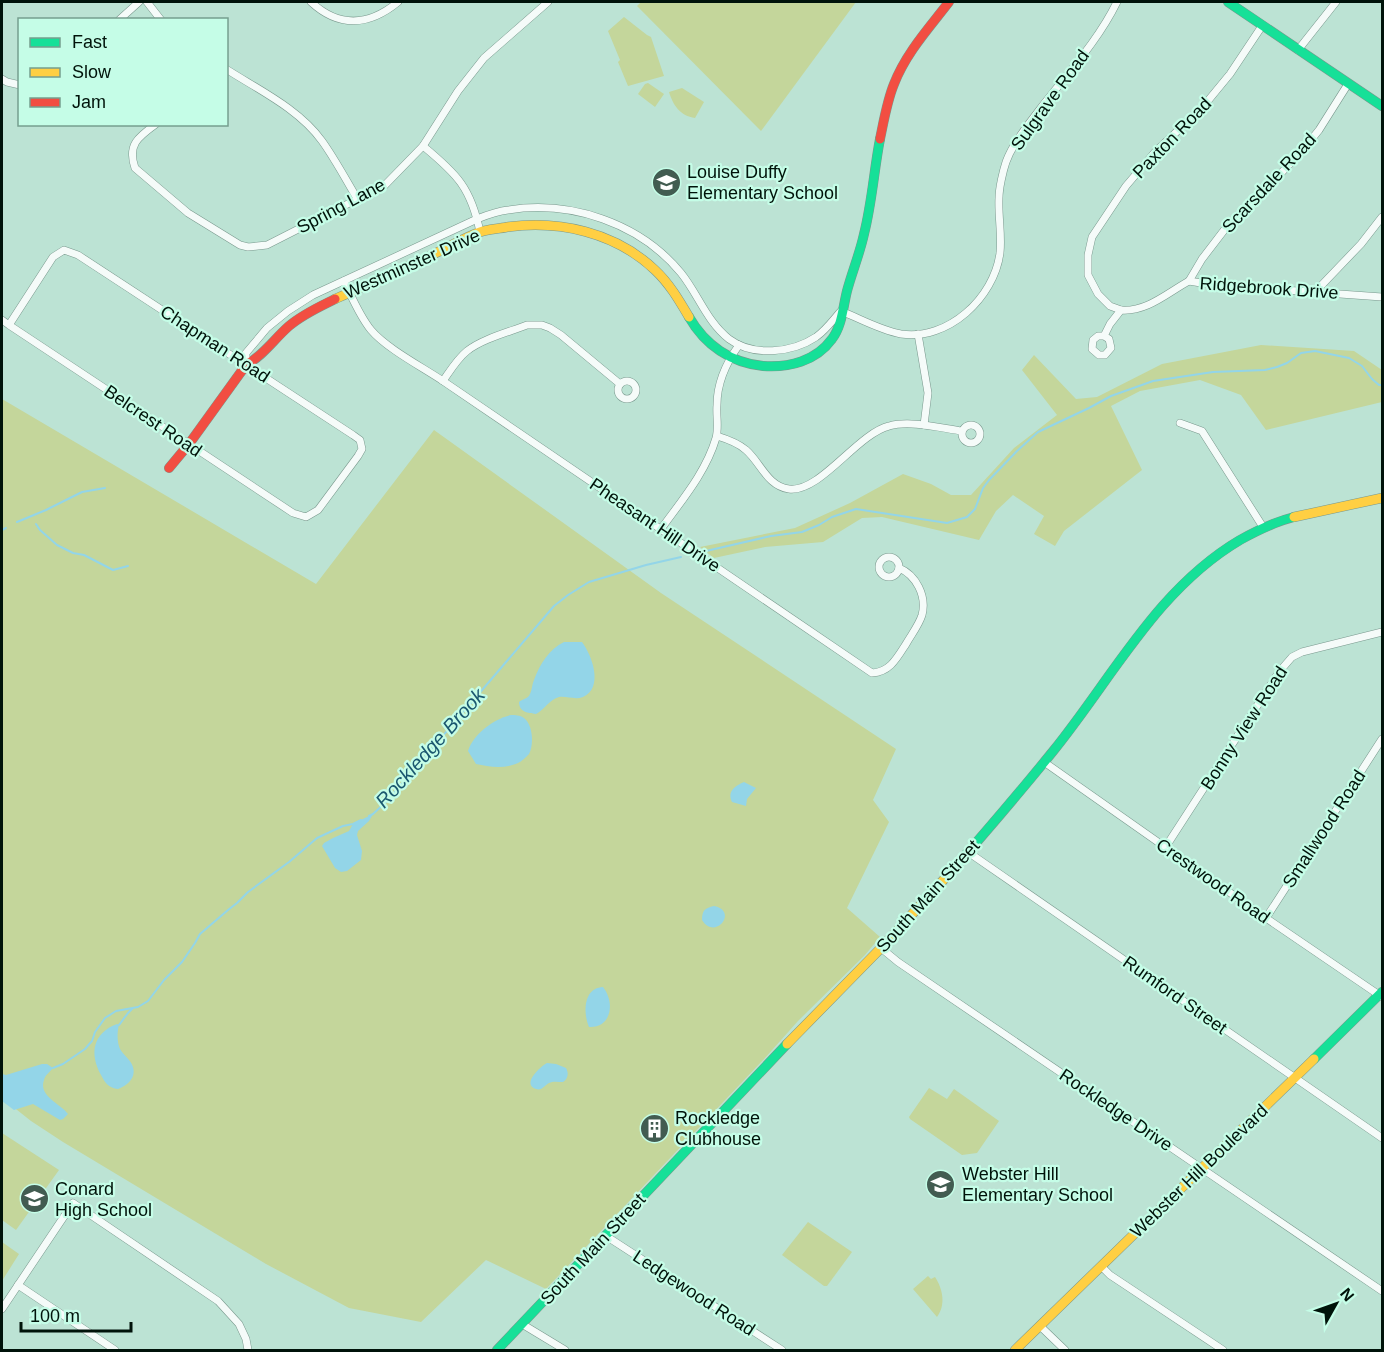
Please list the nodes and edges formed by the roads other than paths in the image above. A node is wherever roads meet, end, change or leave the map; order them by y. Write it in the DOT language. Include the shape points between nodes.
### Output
graph roads {
  1 [pos="139,2"];
  2 [pos="147,2"];
  3 [pos="311,2"];
  4 [pos="398,2"];
  5 [pos="548,2"];
  6 [pos="948,2"];
  7 [pos="1117,2"];
  8 [pos="1228,2"];
  9 [pos="1336,2"];
  10 [pos="121,18"];
  11 [pos="159,18"];
  12 [pos="1262,26"];
  13 [pos="1298,50"];
  14 [pos="228,70"];
  15 [pos="2,79"];
  16 [pos="1348,84"];
  17 [pos="18,85"];
  18 [pos="1383,106"];
  19 [pos="153,126"];
  20 [pos="423,146"];
  21 [pos="358,200"];
  22 [pos="1383,217"];
  23 [pos="477,219"];
  24 [pos="480,232"];
  25 [pos="344,280"];
  26 [pos="1189,281"];
  27 [pos="1316,291"];
  28 [pos="350,293"];
  29 [pos="1383,297"];
  30 [pos="1121,310"];
  31 [pos="841,311"];
  32 [pos="2,320"];
  33 [pos="9,325"];
  34 [pos="918,334"];
  35 [pos="1104,336"];
  36 [pos="739,345"];
  37 [pos="730,358"];
  38 [pos="246,365"];
  39 [pos="443,381"];
  40 [pos="620,384"];
  41 [pos="1180,423"];
  42 [pos="924,425"];
  43 [pos="962,431"];
  44 [pos="717,436"];
  45 [pos="189,444"];
  46 [pos="169,468"];
  47 [pos="1383,498"];
  48 [pos="306,517"];
  49 [pos="1263,527"];
  50 [pos="661,529"];
  51 [pos="899,568"];
  52 [pos="1383,632"];
  53 [pos="1383,739"];
  54 [pos="1044,762"];
  55 [pos="1165,848"];
  56 [pos="968,852"];
  57 [pos="1266,918"];
  58 [pos="881,948"];
  59 [pos="1382,995"];
  60 [pos="1295,1078"];
  61 [pos="1383,1138"];
  62 [pos="1202,1168"];
  63 [pos="606,1236"];
  64 [pos="1102,1266"];
  65 [pos="18,1285"];
  66 [pos="1383,1291"];
  67 [pos="2,1309"];
  68 [pos="522,1324"];
  69 [pos="1040,1326"];
  70 [pos="116,1350"];
  71 [pos="248,1350"];
  72 [pos="497,1350"];
  73 [pos="565,1350"];
  74 [pos="782,1350"];
  75 [pos="1015,1350"];
  76 [pos="1065,1350"];
  77 [pos="1223,1350"];
  1 -- 10 [label="street"];
  2 -- 11 [label="street"];
  3 -- 4 [label="street" via="332,17 349,21 379,15"];
  5 -- 20 [label="street, Spring Lane" via="484,58"];
  6 -- 31 [label="street, Westminster Drive" via="914,46 893,84 865,230"];
  7 -- 34 [label="street, Sulgrave Road" via="1098,34 1023,131 1006,162 999,197 1000,252 986,289 960,318 943,328"];
  8 -- 12 [label="street"];
  9 -- 13 [label="street"];
  12 -- 13 [label="street"];
  12 -- 30 [label="street, Paxton Road" via="1202,108 1126,186 1092,237 1088,275 1098,294"];
  13 -- 16 [label="street"];
  14 -- 21 [label="street" via="302,119 321,140"];
  15 -- 17 [label="street"];
  16 -- 18 [label="street"];
  16 -- 26 [label="street, Scarsdale Road" via="1313,137 1225,229"];
  19 -- 21 [label="street, Spring Lane" via="133,145 135,168 188,213 240,245 267,245"];
  20 -- 21 [label="street, Spring Lane" via="385,185"];
  20 -- 23 [label="street" via="458,177"];
  22 -- 27 [label="street"];
  23 -- 24 [label="street"];
  23 -- 25 [label="street, Westminster Drive"];
  23 -- 36 [label="street, Westminster Drive" via="506,210 549,208 584,213 623,228 646,241 674,266 709,318"];
  24 -- 28 [label="street, Westminster Drive"];
  24 -- 37 [label="street, Westminster Drive" via="544,224 588,231 609,239 657,272 705,339"];
  25 -- 28 [label="street, Pheasant Hill Drive"];
  25 -- 38 [label="street, Westminster Drive" via="313,295 267,328 246,353"];
  26 -- 27 [label="street, Ridgebrook Drive"];
  26 -- 30 [label="street, Ridgebrook Drive" via="1145,307"];
  27 -- 29 [label="street, Ridgebrook Drive"];
  28 -- 38 [label="street, Westminster Drive" via="313,309"];
  28 -- 39 [label="street, Pheasant Hill Drive" via="372,332"];
  30 -- 35 [label="street"];
  31 -- 34 [label="street, Sulgrave Road" via="901,334"];
  31 -- 36 [label="street, Westminster Drive" via="815,338 798,346 774,351"];
  31 -- 37 [label="street, Westminster Drive" via="834,337 807,360 773,367"];
  32 -- 33 [label="street, Belcrest Road"];
  33 -- 38 [label="street, Chapman Road" via="52,257 64,250 78,255"];
  33 -- 45 [label="street, Belcrest Road"];
  34 -- 42 [label="street" via="928,393"];
  36 -- 37 [label="street"];
  37 -- 44 [label="street" via="718,389"];
  38 -- 45 [label="street, Westminster Drive"];
  38 -- 48 [label="street, Chapman Road" via="360,440 362,449 358,456 318,510"];
  39 -- 40 [label="street" via="468,350 535,324 561,335"];
  39 -- 50 [label="street, Pheasant Hill Drive"];
  41 -- 49 [label="street" via="1202,431"];
  42 -- 43 [label="street"];
  42 -- 44 [label="street" via="897,424 880,429 815,481 797,489 777,485 747,450"];
  44 -- 50 [label="street" via="705,467"];
  45 -- 46 [label="street, Westminster Drive"];
  45 -- 48 [label="street, Belcrest Road" via="293,513"];
  47 -- 49 [label="street, South Main Street"];
  49 -- 54 [label="street, South Main Street" via="1212,558 1165,603"];
  50 -- 51 [label="street, Pheasant Hill Drive" via="872,673 894,663 923,613 919,585"];
  52 -- 55 [label="street, Bonny View Road" via="1302,652 1288,661"];
  53 -- 57 [label="street, Smallwood Road"];
  54 -- 55 [label="street, Crestwood Road"];
  54 -- 56 [label="street, South Main Street"];
  55 -- 57 [label="street, Crestwood Road"];
  56 -- 58 [label="street, South Main Street"];
  56 -- 60 [label="street, Rumford Street"];
  57 -- 59 [label="street, Crestwood Road"];
  58 -- 62 [label="street, Rockledge Drive"];
  58 -- 63 [label="street, South Main Street"];
  59 -- 60 [label="street, Webster Hill Boulevard"];
  60 -- 61 [label="street, Rumford Street"];
  60 -- 62 [label="street, Webster Hill Boulevard"];
  62 -- 64 [label="street, Webster Hill Boulevard"];
  62 -- 66 [label="street, Rockledge Drive"];
  63 -- 68 [label="street, South Main Street"];
  63 -- 74 [label="street, Ledgewood Road"];
  64 -- 69 [label="street, Webster Hill Boulevard"];
  64 -- 77 [label="street"];
  65 -- 67 [label="street"];
  65 -- 70 [label="street"];
  65 -- 71 [label="street" via="73,1203 218,1301 239,1324"];
  68 -- 72 [label="street, South Main Street"];
  68 -- 73 [label="street"];
  69 -- 75 [label="street, Webster Hill Boulevard"];
  69 -- 76 [label="street"];
}
